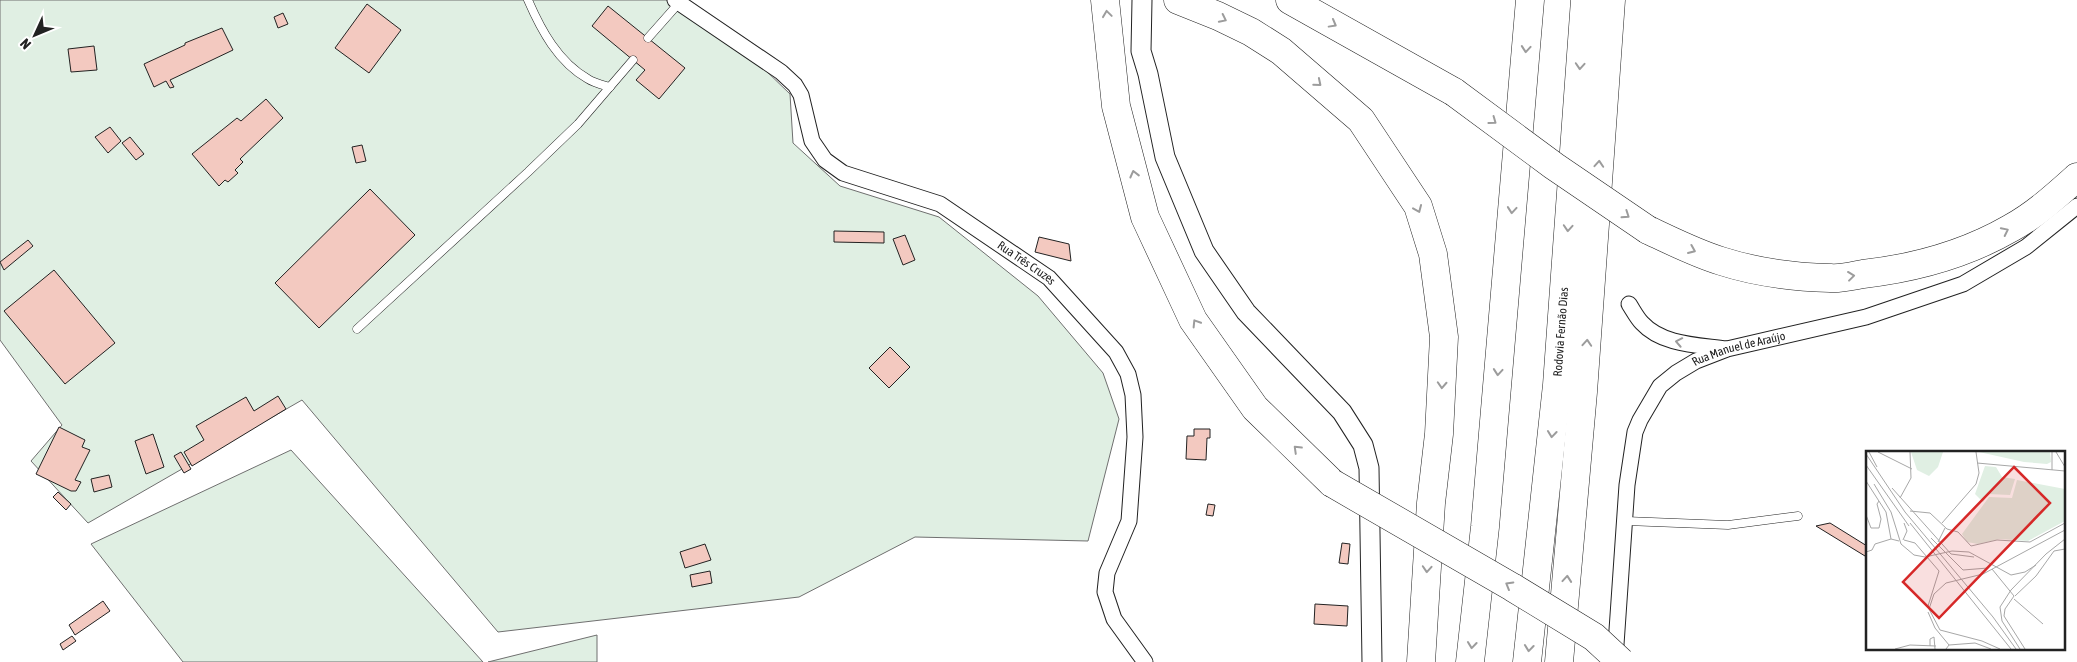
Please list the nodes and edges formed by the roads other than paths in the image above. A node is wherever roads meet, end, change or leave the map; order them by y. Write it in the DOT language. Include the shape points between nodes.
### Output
graph roads {
  1 [pos="528,0"];
  2 [pos="1105,0"];
  3 [pos="1142,0"];
  4 [pos="1178,0"];
  5 [pos="1290,0"];
  6 [pos="1530,0"];
  7 [pos="1585,0"];
  8 [pos="1611,0"];
  9 [pos="677,2"];
  10 [pos="648,38"];
  11 [pos="633,60"];
  12 [pos="610,87"];
  13 [pos="2077,177"];
  14 [pos="2077,206"];
  15 [pos="1629,304"];
  16 [pos="356,329"];
  17 [pos="1727,349"];
  18 [pos="1798,516"];
  19 [pos="1626,521"];
  20 [pos="1146,662"];
  21 [pos="1372,662"];
  22 [pos="1421,662"];
  23 [pos="1470,662"];
  24 [pos="1527,662"];
  25 [pos="1559,662"];
  26 [pos="1614,662"];
  27 [pos="1621,662"];
  1 -- 12 [label="lane" via="550,43 568,64 588,79"];
  27 -- 2 [label="highway, one-way, bridge" via="1578,627 1332,483 1255,408 1193,320 1145,217 1116,106"];
  3 -- 21 [label="street" via="1141,51 1165,157 1204,251 1246,312 1342,412 1363,445 1368,468"];
  4 -- 22 [label="highway, one-way" via="1251,32 1281,51 1361,120 1418,206 1433,254 1444,337"];
  5 -- 13 [label="highway, one-way, bridge" via="1454,92 1648,230 1692,251 1730,264 1831,279 1900,270 1956,254 2012,228"];
  6 -- 23 [label="highway, one-way" via="1485,527"];
  7 -- 24 [label="highway, Rodovia Fernão Dias, one-way" via="1557,386"];
  25 -- 8 [label="highway, one-way" via="1583,392"];
  9 -- 10 [label="lane"];
  9 -- 20 [label="street, Rua Três Cruzes" via="782,72 795,85 801,95 812,141 825,160 843,173 940,204 1049,278 1116,352 1128,374 1133,394 1135,437 1129,521 1107,573 1105,592 1114,619"];
  11 -- 12 [label="lane"];
  12 -- 16 [label="lane" via="578,124 528,172"];
  14 -- 17 [label="street, Rua Manuel de Araújo" via="2026,247 1963,284 1866,317"];
  17 -- 15 [label="street, one-way" via="1655,334 1641,323"];
  17 -- 19 [label="street, Rua Manuel de Araújo" via="1696,361 1660,386 1640,420 1635,432"];
  18 -- 19 [label="lane" via="1728,525"];
  19 -- 26 [label="street, Rua Manuel de Araújo"];
}
